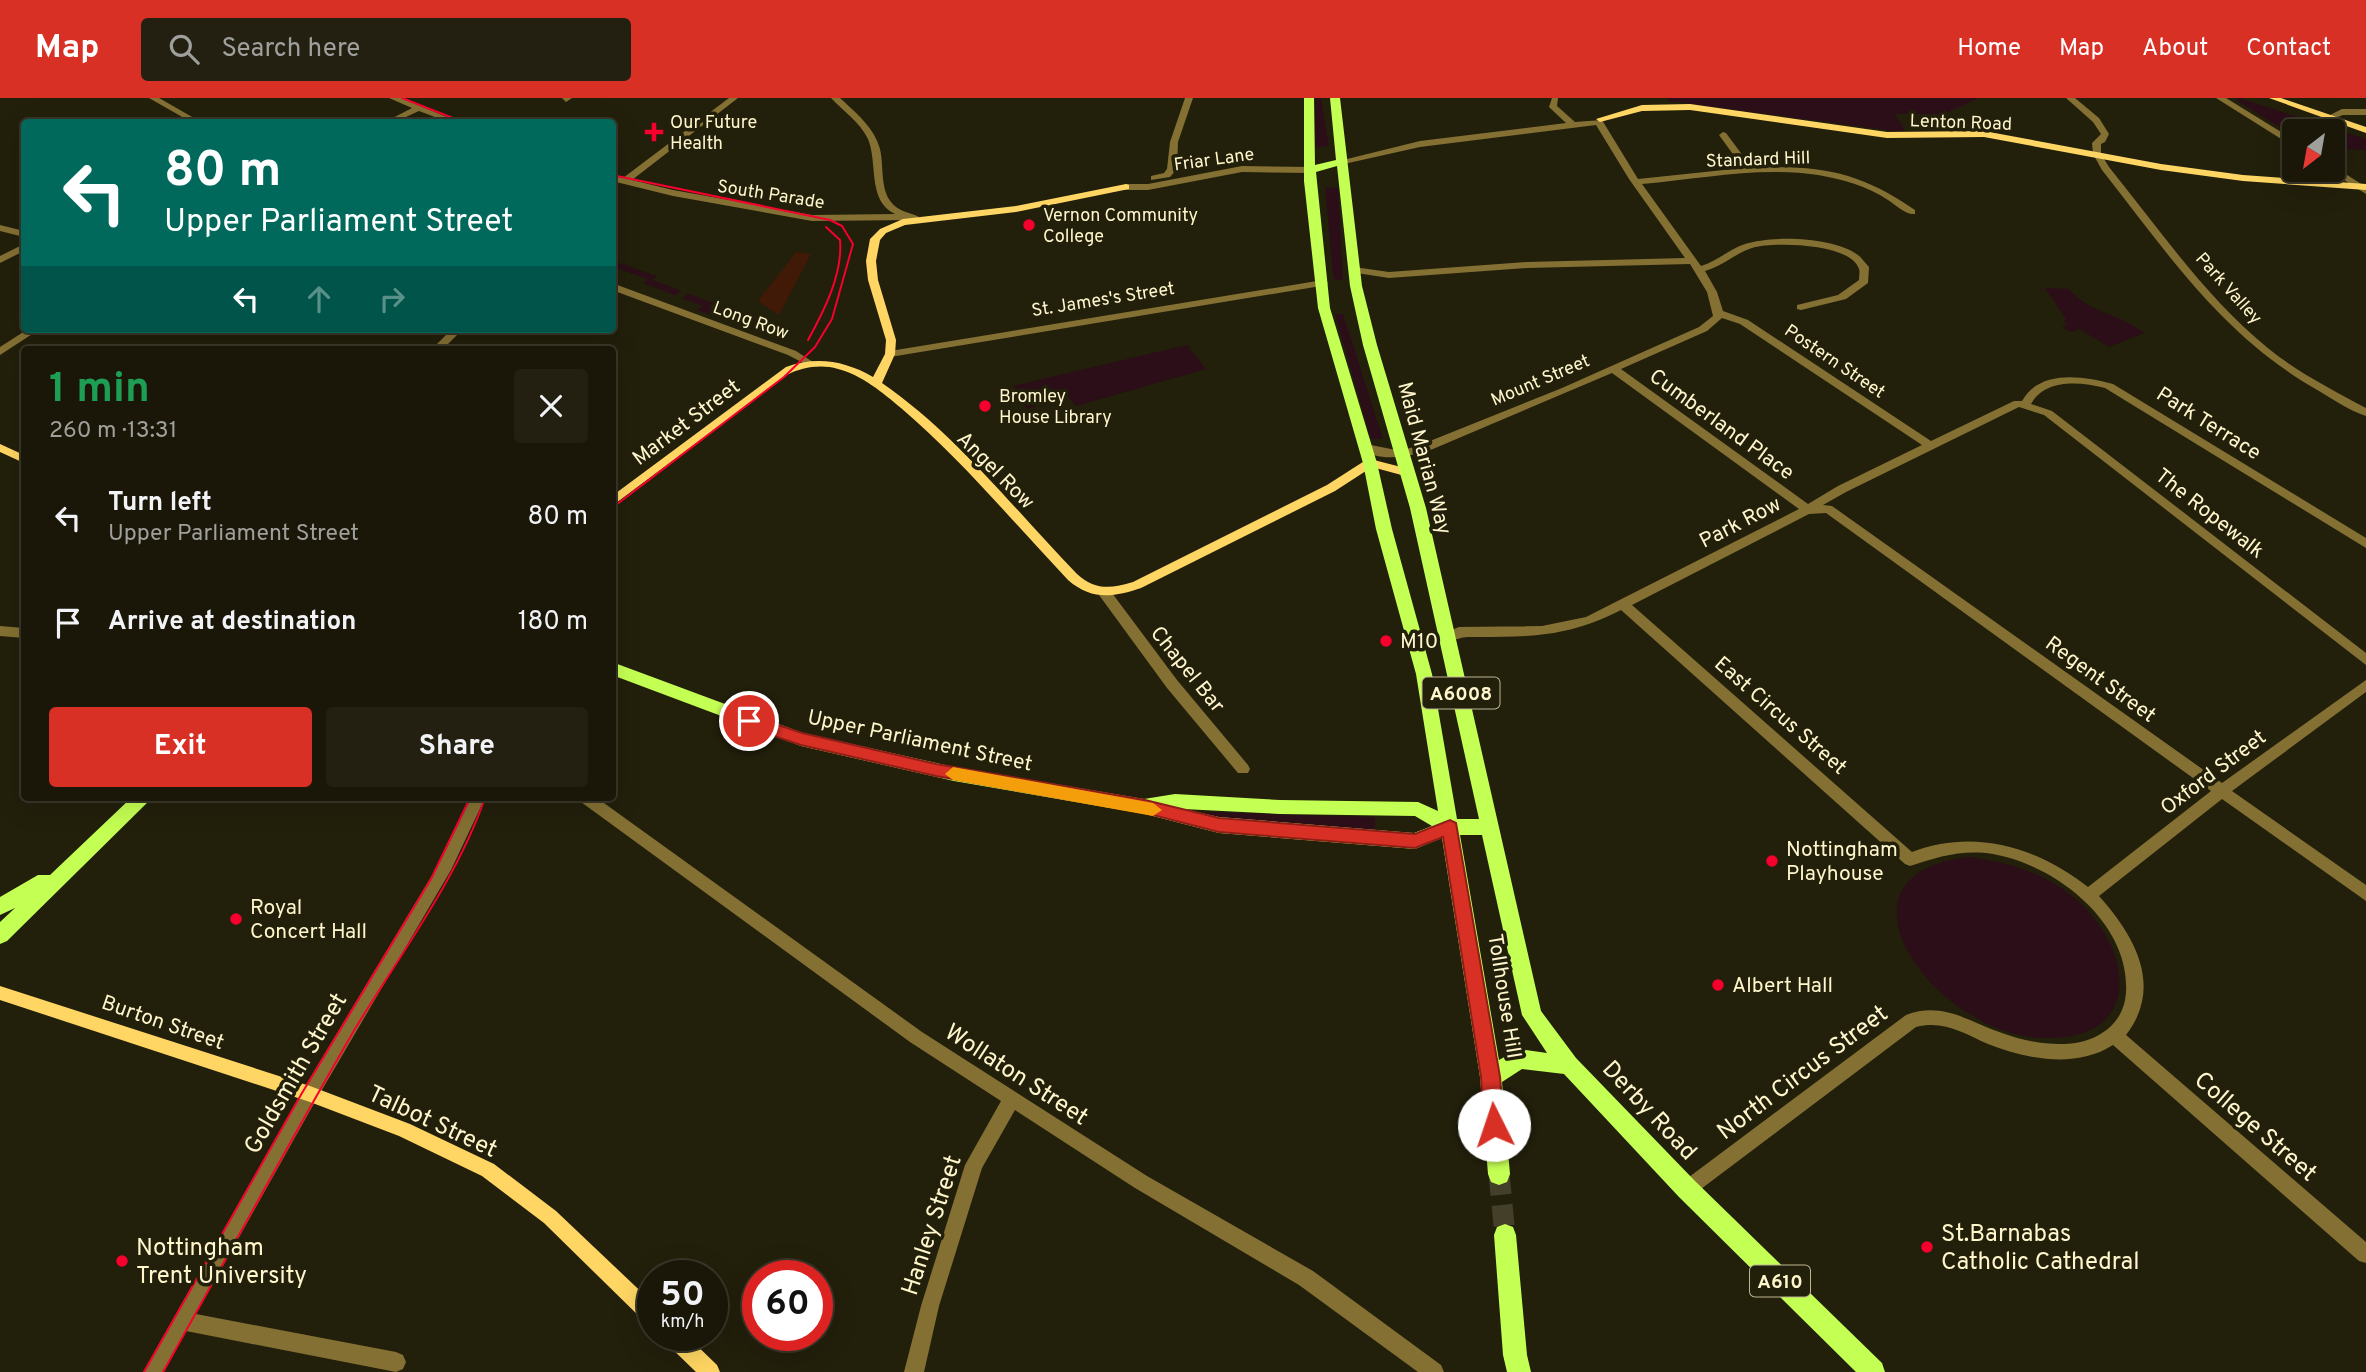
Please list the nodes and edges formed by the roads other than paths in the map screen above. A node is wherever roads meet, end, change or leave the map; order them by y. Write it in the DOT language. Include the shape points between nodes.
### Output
graph roads {
  1 [pos="153,98"];
  2 [pos="393,98"];
  3 [pos="734,98"];
  4 [pos="835,98"];
  5 [pos="1189,98"];
  6 [pos="1309,98"];
  7 [pos="1335,98"];
  8 [pos="1543,98"];
  9 [pos="2070,98"];
  10 [pos="2220,98"];
  11 [pos="2273,98"];
  12 [pos="1555,99"];
  13 [pos="419,108"];
  14 [pos="2366,112"];
  15 [pos="2330,117"];
  16 [pos="192,119"];
  17 [pos="395,119"];
  18 [pos="447,119"];
  19 [pos="1600,120"];
  20 [pos="1572,124"];
  21 [pos="2366,130"];
  22 [pos="1723,135"];
  23 [pos="2282,137"];
  24 [pos="2097,154"];
  25 [pos="1344,161"];
  26 [pos="1172,169"];
  27 [pos="1311,170"];
  28 [pos="1750,172"];
  29 [pos="2345,176"];
  30 [pos="1192,178"];
  31 [pos="616,179"];
  32 [pos="624,182"];
  33 [pos="1639,185"];
  34 [pos="1126,187"];
  35 [pos="2364,188"];
  36 [pos="1912,212"];
  37 [pos="914,217"];
  38 [pos="943,217"];
  39 [pos="21,222"];
  40 [pos="3,228"];
  41 [pos="21,233"];
  42 [pos="21,249"];
  43 [pos="0,260"];
  44 [pos="1694,265"];
  45 [pos="1354,270"];
  46 [pos="1323,284"];
  47 [pos="616,287"];
  48 [pos="1801,307"];
  49 [pos="1718,313"];
  50 [pos="29,333"];
  51 [pos="454,333"];
  52 [pos="440,346"];
  53 [pos="0,352"];
  54 [pos="792,353"];
  55 [pos="890,354"];
  56 [pos="811,364"];
  57 [pos="1612,368"];
  58 [pos="783,373"];
  59 [pos="876,383"];
  60 [pos="2026,403"];
  61 [pos="2366,412"];
  62 [pos="1930,445"];
  63 [pos="0,448"];
  64 [pos="1401,455"];
  65 [pos="1368,456"];
  66 [pos="21,458"];
  67 [pos="1405,472"];
  68 [pos="616,499"];
  69 [pos="1809,510"];
  70 [pos="2366,544"];
  71 [pos="1104,592"];
  72 [pos="1622,604"];
  73 [pos="0,631"];
  74 [pos="1451,632"];
  75 [pos="21,633"];
  76 [pos="2366,660"];
  77 [pos="616,670"];
  78 [pos="616,674"];
  79 [pos="645,683"];
  80 [pos="2366,685"];
  81 [pos="1242,769"];
  82 [pos="2221,791"];
  83 [pos="140,801"];
  84 [pos="477,801"];
  85 [pos="590,801"];
  86 [pos="1145,807"];
  87 [pos="1450,827"];
  88 [pos="1491,827"];
  89 [pos="78,860"];
  90 [pos="2366,894"];
  91 [pos="2088,896"];
  92 [pos="0,907"];
  93 [pos="0,934"];
  94 [pos="0,993"];
  95 [pos="2114,1035"];
  96 [pos="1569,1065"];
  97 [pos="1491,1077"];
  98 [pos="310,1094"];
  99 [pos="1012,1100"];
  100 [pos="1499,1174"];
  101 [pos="1687,1189"];
  102 [pos="1504,1235"];
  103 [pos="2366,1254"];
  104 [pos="637,1301"];
  105 [pos="182,1321"];
  106 [pos="688,1351"];
  107 [pos="396,1362"];
  108 [pos="153,1372"];
  109 [pos="710,1372"];
  110 [pos="914,1372"];
  111 [pos="1434,1372"];
  112 [pos="1519,1372"];
  113 [pos="1873,1372"];
  1 -- 16 [label="street"];
  2 -- 13 [label="street"];
  3 -- 32 [label="street"];
  4 -- 37 [label="street" via="862,121 872,138 881,194 888,209"];
  5 -- 26 [label="street" via="1174,142"];
  6 -- 27 [label="main road"];
  7 -- 25 [label="main road, Maid Marian Way"];
  8 -- 12 [label="street"];
  9 -- 24 [label="street" via="2102,127 2105,134 2095,143"];
  10 -- 23 [label="street"];
  11 -- 15 [label="street"];
  12 -- 20 [label="street" via="1553,107 1559,116"];
  13 -- 17 [label="street"];
  13 -- 18 [label="street"];
  14 -- 15 [label="street"];
  15 -- 21 [label="street"];
  19 -- 20 [label="street, Friar Lane"];
  19 -- 24 [label="street, Lenton Road" via="1642,108 1690,107 1887,135 1984,134"];
  19 -- 33 [label="street"];
  20 -- 25 [label="street, Friar Lane" via="1420,145"];
  22 -- 28 [label="street"];
  24 -- 35 [label="street, Lenton Road" via="2219,175"];
  24 -- 61 [label="street, Park Valley" via="2210,299 2284,365"];
  25 -- 27 [label="main road, Friar Lane"];
  25 -- 45 [label="main road, Maid Marian Way"];
  26 -- 30 [label="street" via="1176,176"];
  26 -- 34 [label="street" via="1165,176"];
  27 -- 30 [label="street, Friar Lane" via="1242,169"];
  27 -- 46 [label="main road"];
  28 -- 33 [label="street, Standard Hill"];
  28 -- 36 [label="street, Standard Hill" via="1801,171 1855,178 1881,188"];
  29 -- 35 [label="street"];
  30 -- 34 [label="street, Friar Lane"];
  31 -- 32 [label="street, South Parade"];
  32 -- 37 [label="street, South Parade" via="826,219"];
  33 -- 44 [label="street"];
  34 -- 38 [label="street, Friar Lane" via="1016,209"];
  37 -- 38 [label="street, South Parade"];
  38 -- 55 [label="street, Friar Lane" via="903,222 878,235 871,249 873,280 891,340"];
  39 -- 40 [label="street"];
  40 -- 41 [label="street"];
  42 -- 43 [label="street"];
  44 -- 45 [label="street" via="1527,265 1389,275"];
  44 -- 48 [label="street" via="1715,265 1751,245 1789,236 1828,246 1860,263 1866,276 1850,293"];
  44 -- 49 [label="street" via="1713,293"];
  45 -- 64 [label="main road, Maid Marian Way"];
  46 -- 55 [label="street, St. James's Street"];
  46 -- 65 [label="main road" via="1324,308"];
  47 -- 54 [label="street, Long Row"];
  49 -- 57 [label="street, Mount Street" via="1703,328"];
  49 -- 62 [label="street, Postern Street" via="1744,322"];
  50 -- 53 [label="street"];
  51 -- 52 [label="street"];
  54 -- 56 [label="street, Long Row"];
  54 -- 58 [label="street, Market Street"];
  55 -- 59 [label="street"];
  56 -- 58 [label="street, Market Street"];
  56 -- 59 [label="street, Long Row" via="844,367"];
  57 -- 64 [label="street, Mount Street"];
  57 -- 69 [label="street, Cumberland Place"];
  58 -- 68 [label="street, Market Street"];
  59 -- 71 [label="street, Angel Row" via="970,469 1086,587"];
  60 -- 62 [label="street, Park Row" via="2000,409"];
  60 -- 70 [label="street, Park Terrace" via="2036,389 2058,382 2109,386"];
  60 -- 76 [label="street, The Ropewalk" via="2048,413"];
  62 -- 69 [label="street, Park Row"];
  63 -- 66 [label="street"];
  64 -- 65 [label="street"];
  64 -- 67 [label="main road, Maid Marian Way"];
  65 -- 67 [label="street"];
  65 -- 71 [label="street" via="1331,488 1137,585"];
  65 -- 87 [label="main road, A6008" via="1424,674"];
  67 -- 74 [label="main road, Maid Marian Way / A6008"];
  69 -- 72 [label="street, Park Row"];
  69 -- 82 [label="street, Regent Street" via="1828,509"];
  71 -- 81 [label="street, Chapel Bar"];
  72 -- 74 [label="street, Park Row" via="1572,628"];
  72 -- 91 [label="street, East Circus Street" via="1910,860 1930,850 1956,846 1994,848 2050,869"];
  73 -- 75 [label="street"];
  74 -- 88 [label="main road, Maid Marian Way / A6008"];
  77 -- 79 [label="main road, Upper Parliament Street"];
  78 -- 79 [label="main road"];
  79 -- 86 [label="main road, Upper Parliament Street" via="801,739 954,774"];
  80 -- 82 [label="street, Oxford Street"];
  82 -- 90 [label="street, Regent Street"];
  82 -- 91 [label="street, Oxford Street"];
  83 -- 89 [label="main road"];
  84 -- 98 [label="street, Goldsmith Street" via="446,866"];
  85 -- 99 [label="street, Wollaton Street" via="916,1037"];
  86 -- 87 [label="main road, Upper Parliament Street" via="1175,801 1418,809"];
  86 -- 87 [label="main road, Upper Parliament Street" via="1236,828 1383,839 1415,841"];
  87 -- 88 [label="main road, Upper Parliament Street"];
  87 -- 97 [label="main road, Tollhouse Hill"];
  88 -- 96 [label="main road, Derby Road / A610" via="1532,1015"];
  89 -- 92 [label="main road"];
  89 -- 93 [label="main road"];
  91 -- 95 [label="street" via="2122,937 2133,961 2137,986 2130,1016"];
  94 -- 98 [label="street, Burton Street"];
  95 -- 101 [label="street, North Circus Street" via="2082,1049 2044,1051 2000,1041 1942,1015 1913,1020"];
  95 -- 103 [label="street, College Street"];
  96 -- 97 [label="main road" via="1518,1059"];
  96 -- 101 [label="main road, Derby Road / A610"];
  97 -- 100 [label="main road, Tollhouse Hill"];
  98 -- 104 [label="street, Talbot Street" via="404,1130 488,1170 550,1217"];
  98 -- 105 [label="street, Goldsmith Street"];
  99 -- 110 [label="street, Hanley Street" via="974,1165"];
  99 -- 111 [label="street, Wollaton Street" via="1147,1186 1306,1278"];
  101 -- 113 [label="main road, Derby Road / A610"];
  102 -- 112 [label="main road"];
  105 -- 107 [label="street"];
  105 -- 108 [label="street, Goldsmith Street"];
  106 -- 109 [label="street"];
}
